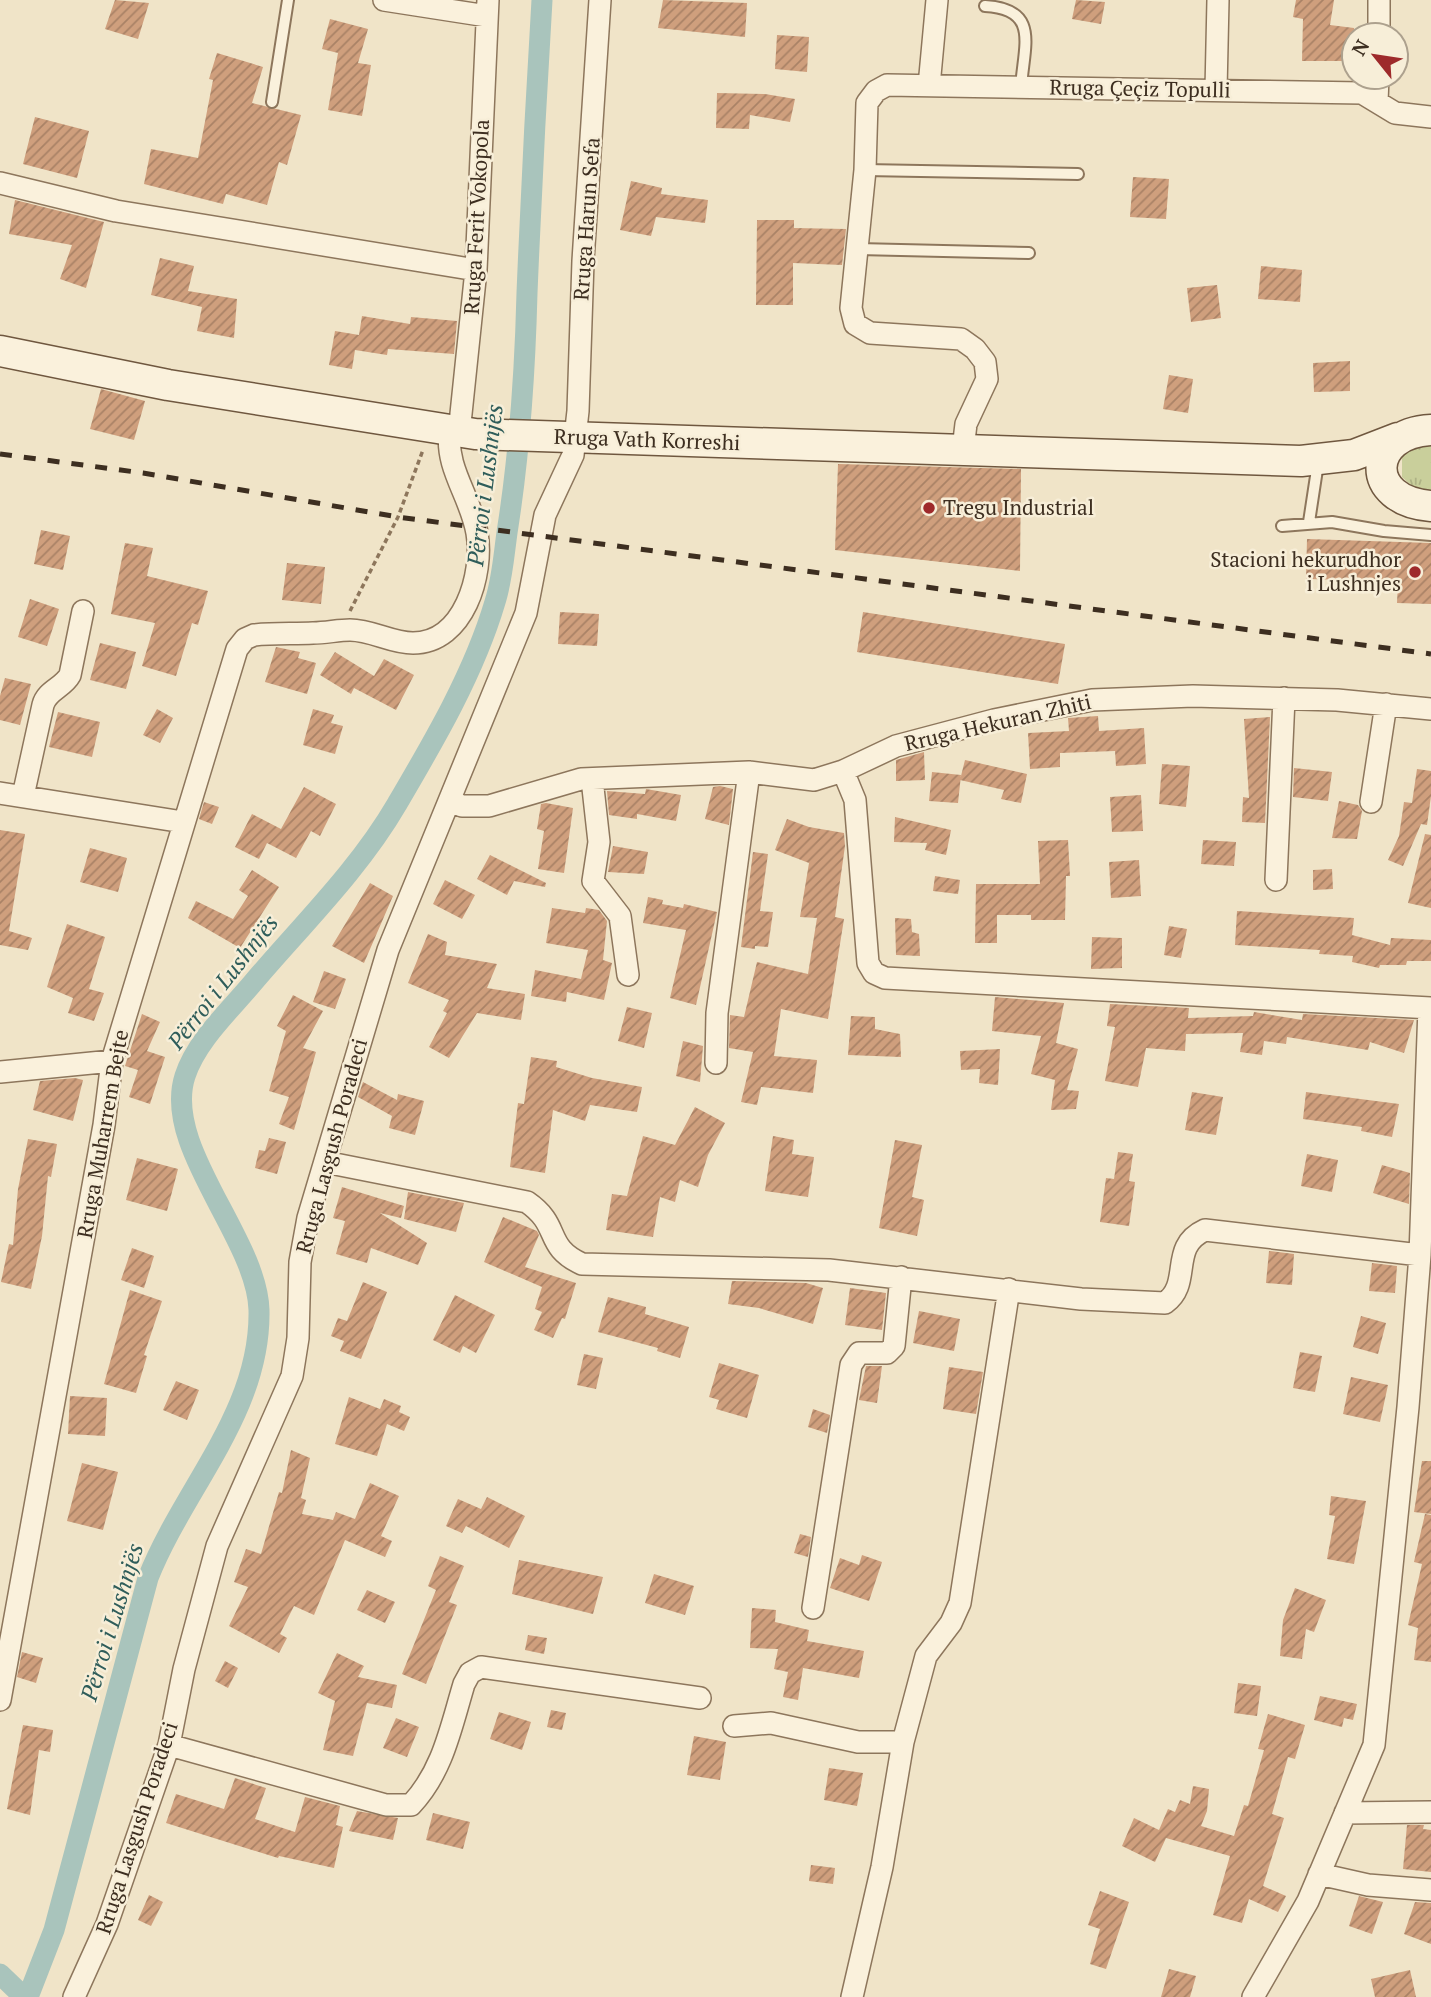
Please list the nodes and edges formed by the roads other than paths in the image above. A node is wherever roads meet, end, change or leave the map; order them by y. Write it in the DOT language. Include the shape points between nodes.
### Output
graph roads {
  1 [pos="288,0"];
  2 [pos="384,0"];
  3 [pos="600,0"];
  4 [pos="937,0"];
  5 [pos="1218,0"];
  6 [pos="1379,0"];
  7 [pos="985,6"];
  8 [pos="488,8"];
  9 [pos="1379,21"];
  10 [pos="929,86"];
  11 [pos="1021,87"];
  12 [pos="1216,90"];
  13 [pos="1377,91"];
  14 [pos="272,102"];
  15 [pos="1377,102"];
  16 [pos="1431,117"];
  17 [pos="864,170"];
  18 [pos="1077,174"];
  19 [pos="0,183"];
  20 [pos="858,249"];
  21 [pos="1029,253"];
  22 [pos="476,270"];
  23 [pos="0,351"];
  24 [pos="1431,430"];
  25 [pos="453,432"];
  26 [pos="567,438"];
  27 [pos="1398,438"];
  28 [pos="963,449"];
  29 [pos="1313,462"];
  30 [pos="1389,491"];
  31 [pos="1431,506"];
  32 [pos="1309,523"];
  33 [pos="1282,526"];
  34 [pos="1431,535"];
  35 [pos="540,545"];
  36 [pos="83,611"];
  37 [pos="1284,698"];
  38 [pos="1386,704"];
  39 [pos="1431,709"];
  40 [pos="843,771"];
  41 [pos="749,772"];
  42 [pos="592,779"];
  43 [pos="0,793"];
  44 [pos="23,796"];
  45 [pos="450,801"];
  46 [pos="1370,802"];
  47 [pos="183,822"];
  48 [pos="1276,880"];
  49 [pos="628,975"];
  50 [pos="1430,1008"];
  51 [pos="112,1061"];
  52 [pos="716,1063"];
  53 [pos="0,1072"];
  54 [pos="326,1162"];
  55 [pos="1420,1255"];
  56 [pos="901,1277"];
  57 [pos="1009,1289"];
  58 [pos="813,1608"];
  59 [pos="700,1698"];
  60 [pos="0,1700"];
  61 [pos="734,1726"];
  62 [pos="903,1742"];
  63 [pos="169,1745"];
  64 [pos="1431,1812"];
  65 [pos="1345,1813"];
  66 [pos="1319,1874"];
  67 [pos="1431,1889"];
  68 [pos="75,1995"];
  69 [pos="852,1997"];
  70 [pos="1253,1997"];
  1 -- 14 [label="lane"];
  2 -- 8 [label="street"];
  3 -- 26 [label="street, Rruga Harun Sefa"];
  4 -- 10 [label="street"];
  5 -- 12 [label="street"];
  6 -- 9 [label="street"];
  7 -- 11 [label="lane" via="1006,7 1025,28"];
  8 -- 22 [label="street, Rruga Ferit Vokopola"];
  10 -- 11 [label="street, Rruga Çeçiz Topulli"];
  10 -- 17 [label="street, Rruga Çeçiz Topulli" via="887,85 876,91 867,103"];
  11 -- 12 [label="street, Rruga Çeçiz Topulli"];
  12 -- 15 [label="street, Rruga Çeçiz Topulli" via="1362,93"];
  13 -- 15 [label="street"];
  15 -- 16 [label="street, Rruga Çeçiz Topulli" via="1395,113"];
  17 -- 18 [label="lane"];
  17 -- 20 [label="street, Rruga Çeçiz Topulli"];
  19 -- 22 [label="street" via="117,211"];
  20 -- 21 [label="lane"];
  20 -- 28 [label="street, Rruga Çeçiz Topulli" via="851,308 855,324 870,333 961,339 985,362 987,379 966,424"];
  22 -- 25 [label="street, Rruga Ferit Vokopola"];
  23 -- 25 [label="main road, Rruga Vath Korreshi" via="168,385"];
  24 -- 27 [label="main road, Rruga Vath Korreshi"];
  25 -- 26 [label="main road, Rruga Vath Korreshi"];
  25 -- 47 [label="street, Rruga Muharrem Bejte" via="449,459 470,500 478,537 477,573 465,607 443,634 421,643 345,630 254,635 240,644"];
  26 -- 28 [label="main road, Rruga Vath Korreshi"];
  26 -- 35 [label="street, Rruga Harun Sefa" via="570,465 548,505"];
  27 -- 29 [label="main road, Rruga Vath Korreshi" via="1377,448"];
  27 -- 30 [label="main road" via="1384,460 1383,481"];
  28 -- 29 [label="main road, Rruga Vath Korreshi"];
  29 -- 30 [label="main road, Rruga Vath Korreshi" via="1361,476"];
  29 -- 32 [label="lane"];
  30 -- 31 [label="main road, Rruga Vath Korreshi" via="1411,503"];
  32 -- 33 [label="lane"];
  32 -- 34 [label="lane"];
  35 -- 45 [label="street, Rruga Lasgush Poradeci" via="526,613"];
  36 -- 44 [label="street" via="70,676 47,695 43,705"];
  37 -- 38 [label="street, Rruga Hekuran Zhiti"];
  37 -- 40 [label="street, Rruga Hekuran Zhiti" via="1092,700 896,746"];
  37 -- 48 [label="street"];
  38 -- 39 [label="street, Rruga Hekuran Zhiti"];
  38 -- 46 [label="street"];
  40 -- 41 [label="street, Rruga Hekuran Zhiti" via="814,780"];
  40 -- 50 [label="street" via="855,800 868,963 874,973 885,978"];
  41 -- 42 [label="street, Rruga Hekuran Zhiti"];
  41 -- 52 [label="street" via="722,966"];
  42 -- 45 [label="street, Rruga Hekuran Zhiti" via="540,789 489,806"];
  42 -- 49 [label="street" via="599,842 593,881 620,916"];
  43 -- 44 [label="street"];
  44 -- 47 [label="street"];
  45 -- 54 [label="street, Rruga Lasgush Poradeci" via="388,950"];
  47 -- 51 [label="street, Rruga Muharrem Bejte"];
  50 -- 55 [label="street"];
  51 -- 53 [label="street"];
  51 -- 60 [label="street, Rruga Muharrem Bejte"];
  54 -- 56 [label="street" via="527,1202 543,1213 564,1256 582,1264 829,1270"];
  54 -- 63 [label="street, Rruga Lasgush Poradeci" via="303,1241 292,1376 217,1546"];
  55 -- 57 [label="street" via="1205,1230 1184,1246 1176,1288 1165,1303"];
  55 -- 65 [label="street" via="1374,1745"];
  56 -- 57 [label="street"];
  56 -- 58 [label="street" via="894,1346 887,1353 859,1353 851,1365"];
  57 -- 62 [label="street" via="960,1603 926,1656"];
  59 -- 63 [label="street" via="481,1667 470,1673 464,1684 440,1764 411,1805 386,1805"];
  61 -- 62 [label="street" via="771,1724 866,1743"];
  62 -- 69 [label="street" via="882,1867"];
  63 -- 68 [label="street, Rruga Lasgush Poradeci" via="107,1924"];
  64 -- 65 [label="street"];
  65 -- 66 [label="street"];
  66 -- 67 [label="street" via="1368,1885"];
  66 -- 70 [label="street"];
}
